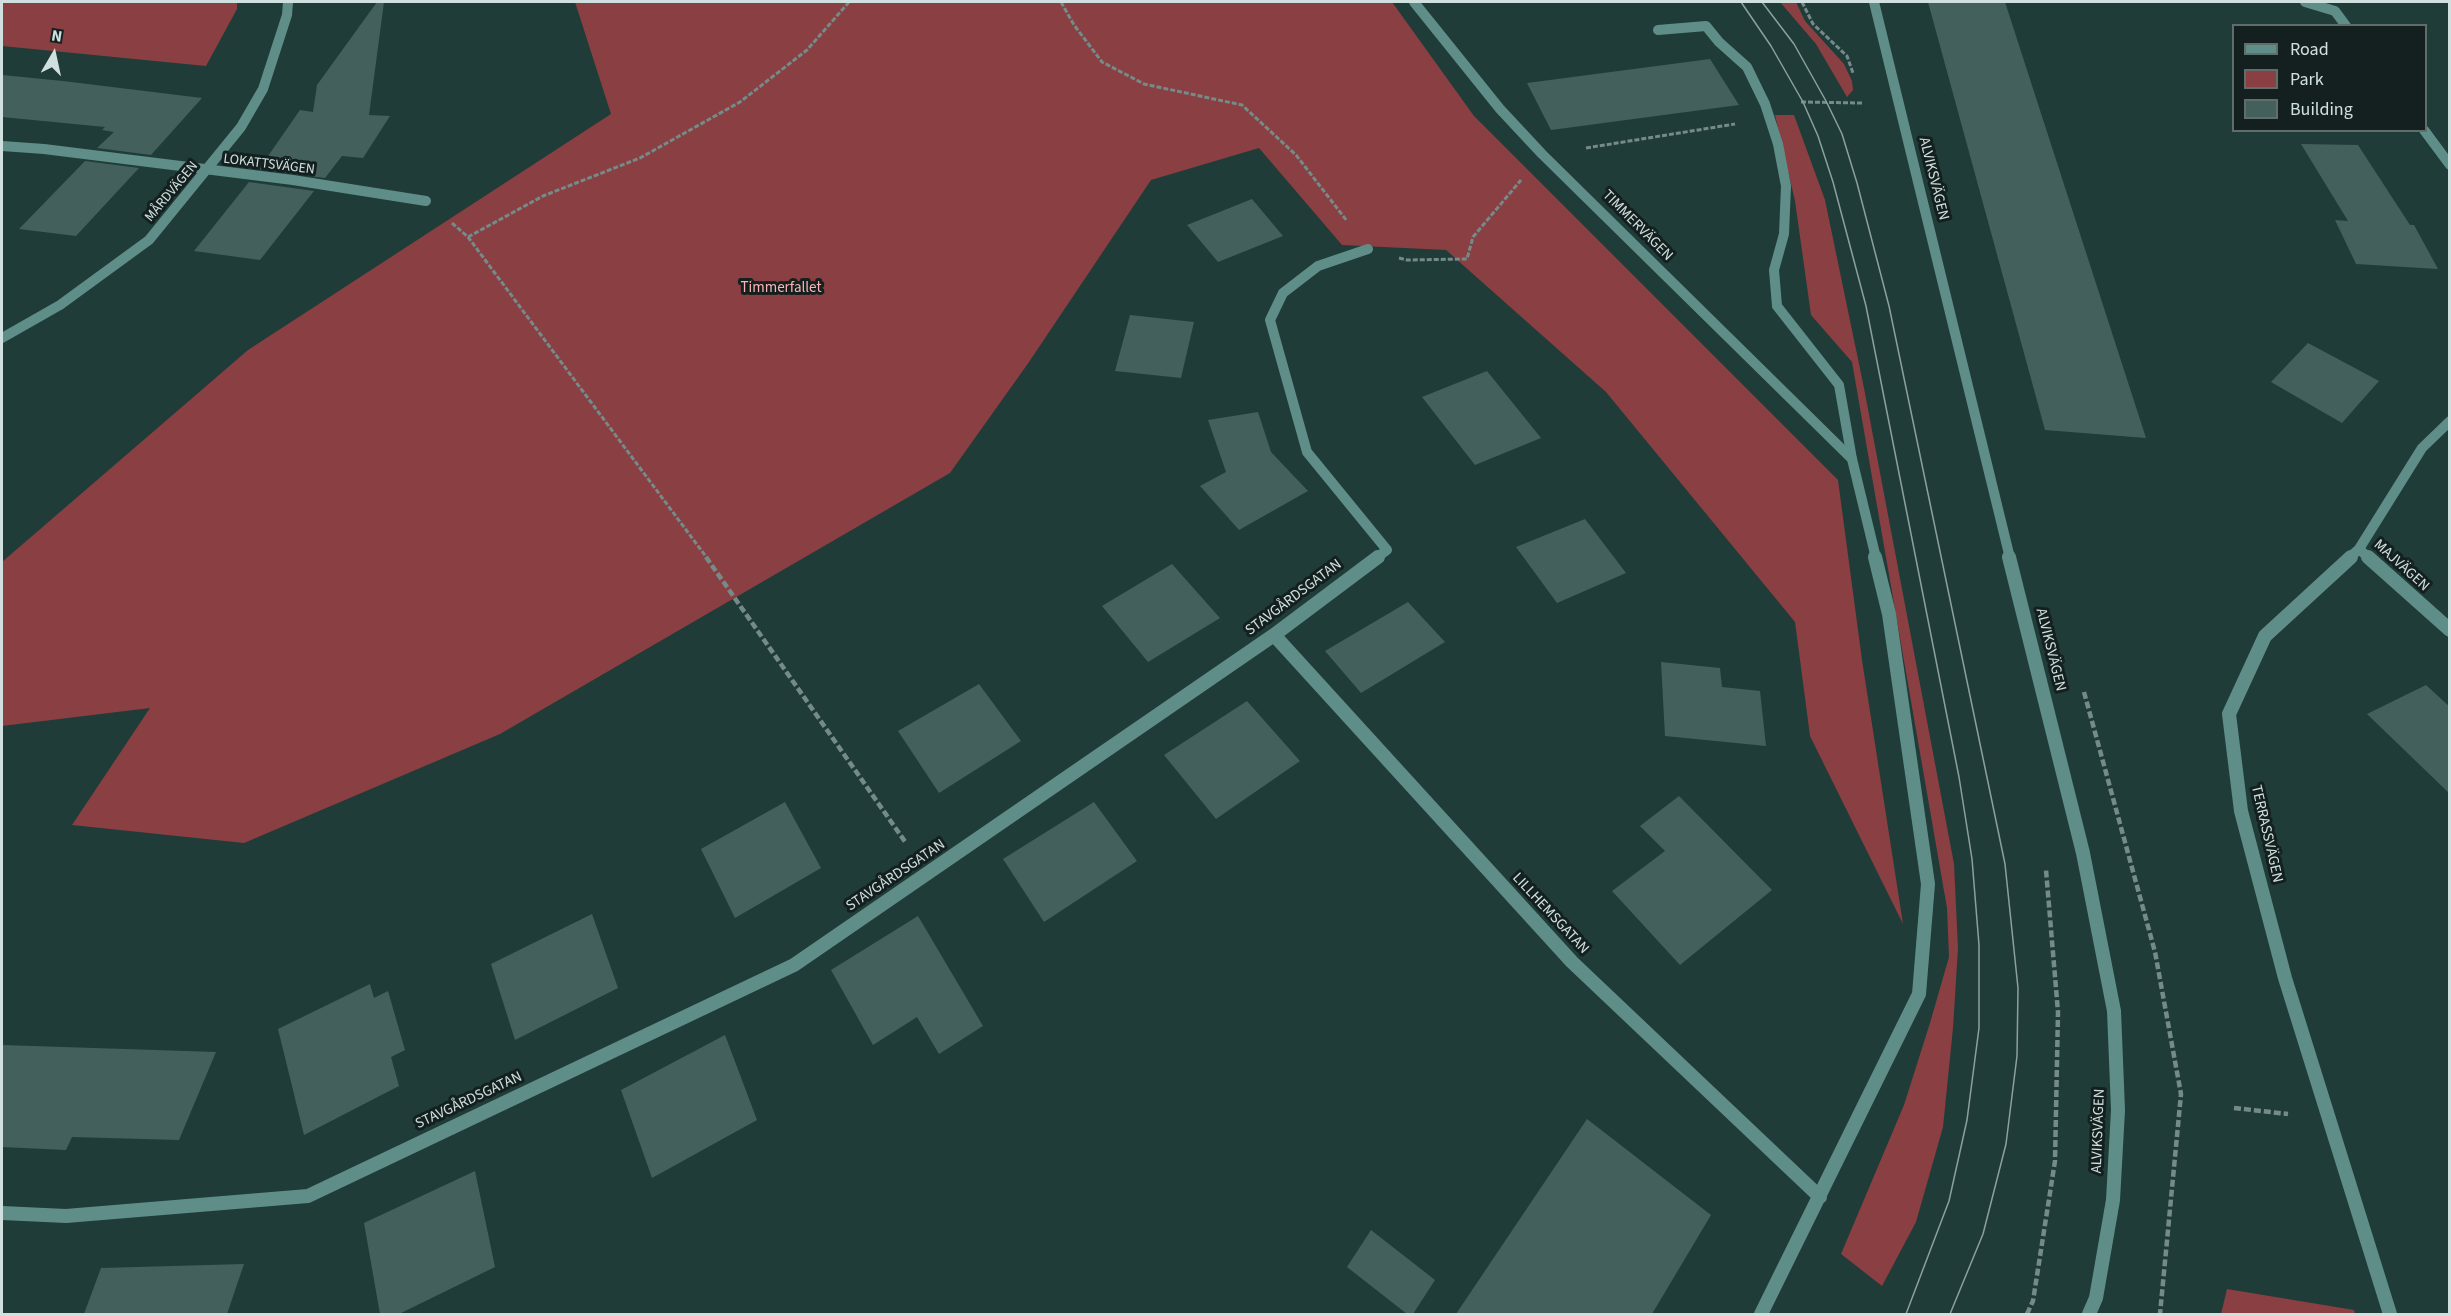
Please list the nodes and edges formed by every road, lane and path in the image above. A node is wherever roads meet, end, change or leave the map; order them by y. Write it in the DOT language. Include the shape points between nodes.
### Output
graph roads {
  1 [pos="288,2"];
  2 [pos="849,2"];
  3 [pos="1061,2"];
  4 [pos="1414,2"];
  5 [pos="1803,2"];
  6 [pos="1874,2"];
  7 [pos="2305,2"];
  8 [pos="2342,2"];
  9 [pos="2336,11"];
  10 [pos="2345,24"];
  11 [pos="1658,30"];
  12 [pos="1853,75"];
  13 [pos="1860,93"];
  14 [pos="1765,104"];
  15 [pos="2425,132"];
  16 [pos="2,146"];
  17 [pos="1542,154"];
  18 [pos="2450,165"];
  19 [pos="207,171"];
  20 [pos="426,201"];
  21 [pos="468,237"];
  22 [pos="1368,249"];
  23 [pos="2,338"];
  24 [pos="2450,421"];
  25 [pos="1852,459"];
  26 [pos="2359,549"];
  27 [pos="2450,630"];
  28 [pos="1274,635"];
  29 [pos="2043,858"];
  30 [pos="928,875"];
  31 [pos="2234,1108"];
  32 [pos="2330,1118"];
  33 [pos="1820,1197"];
  34 [pos="2170,1205"];
  35 [pos="2,1213"];
  36 [pos="1761,1314"];
  37 [pos="2027,1314"];
  38 [pos="2089,1314"];
  39 [pos="2160,1314"];
  40 [pos="2390,1314"];
  1 -- 19 [label="street, MÅRDVÄGEN" via="263,89 241,127"];
  2 -- 21 [label="path" via="807,50 740,102 640,158 543,196"];
  3 -- 22 [label="path" via="1102,62 1144,84 1242,105 1296,155"];
  4 -- 17 [label="street, TIMMERVÄGEN" via="1500,109"];
  5 -- 12 [label="path" via="1814,24 1847,56"];
  6 -- 38 [label="street, ALVIKSVÄGEN" via="2083,853 2114,1011 2118,1110 2113,1200 2096,1298"];
  7 -- 9 [label="street"];
  8 -- 9 [label="street"];
  9 -- 10 [label="street"];
  11 -- 14 [label="street" via="1706,26 1747,67"];
  13 -- 14 [label="path" via="1863,103"];
  14 -- 17 [label="path" via="1757,121"];
  14 -- 25 [label="street" via="1786,186 1784,234 1774,270 1777,306 1839,385"];
  15 -- 18 [label="street"];
  16 -- 19 [label="street, LOKATTSVÄGEN"];
  17 -- 22 [label="path" via="1473,237 1467,260 1407,260"];
  17 -- 25 [label="street, TIMMERVÄGEN"];
  19 -- 20 [label="street, LOKATTSVÄGEN"];
  19 -- 23 [label="street, MÅRDVÄGEN" via="149,240 60,305"];
  20 -- 21 [label="path"];
  21 -- 30 [label="path" via="726,583"];
  22 -- 28 [label="street, STAVGÅRDSGATAN" via="1318,266 1283,293 1270,320 1307,453 1387,550"];
  24 -- 26 [label="street, TERRASSVÄGEN" via="2422,448"];
  25 -- 33 [label="street" via="1889,614 1928,884 1919,994"];
  26 -- 27 [label="street, MAJVÄGEN"];
  26 -- 32 [label="street, TERRASSVÄGEN" via="2265,636 2229,714 2241,810 2285,978"];
  28 -- 30 [label="street, STAVGÅRDSGATAN"];
  28 -- 33 [label="street, LILLHEMSGATAN" via="1572,962"];
  29 -- 37 [label="path" via="2058,1012 2055,1161 2033,1301"];
  30 -- 35 [label="street, STAVGÅRDSGATAN" via="794,965 308,1196 66,1216"];
  31 -- 32 [label="path"];
  32 -- 40 [label="street, TERRASSVÄGEN"];
  33 -- 36 [label="street"];
  34 -- 39 [label="path"];
}
